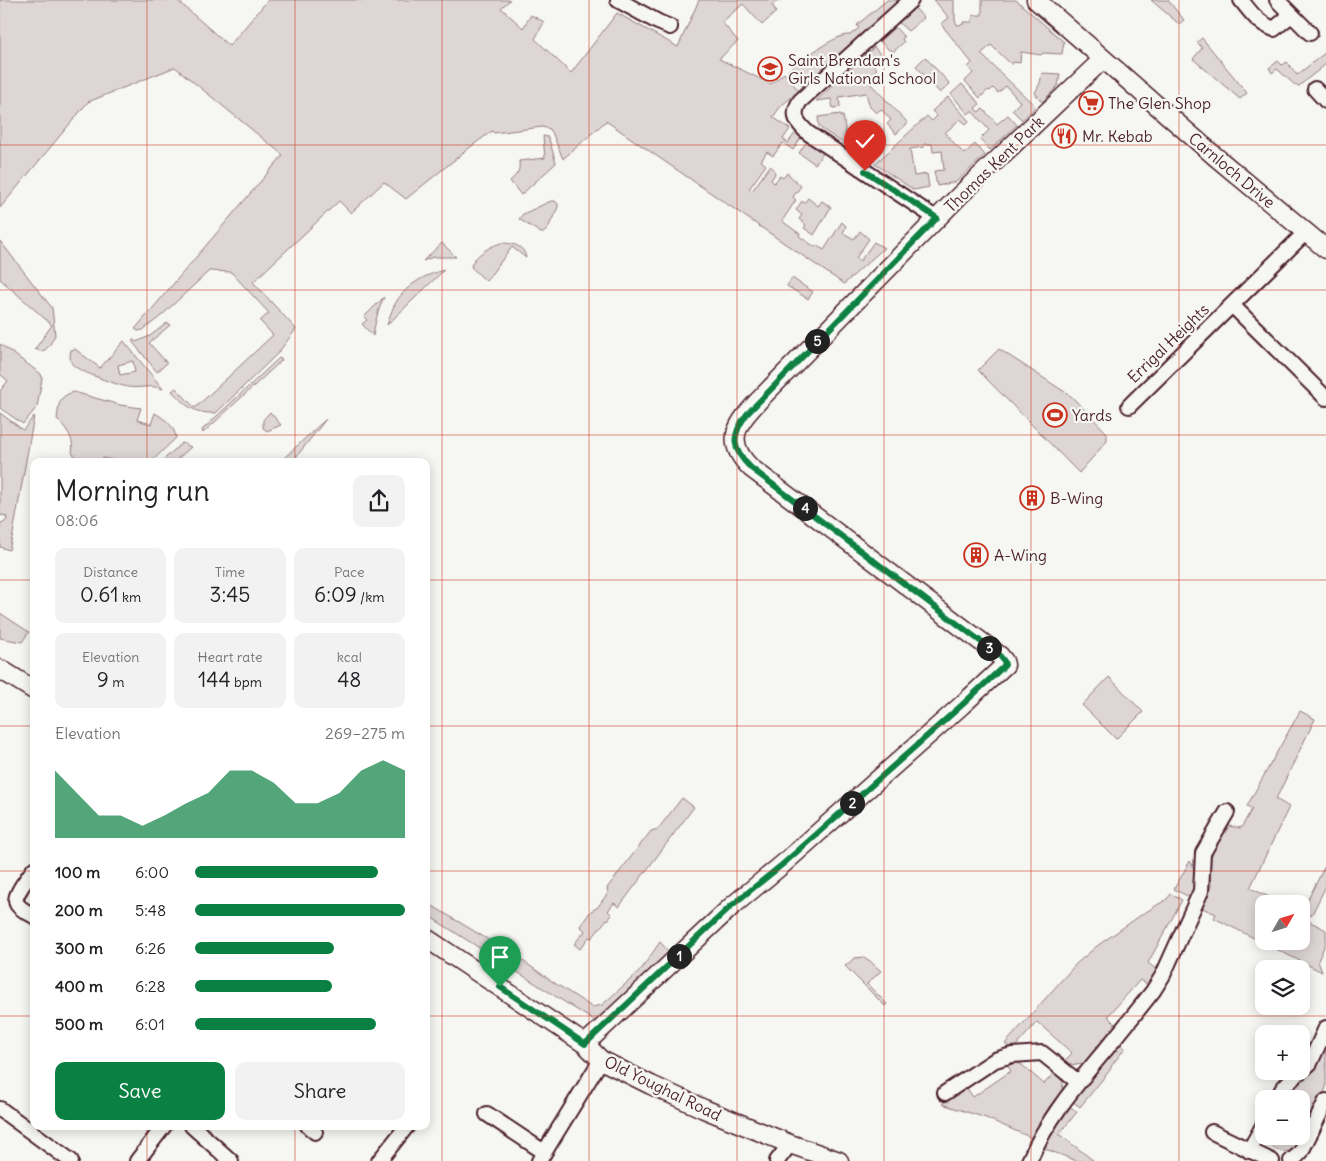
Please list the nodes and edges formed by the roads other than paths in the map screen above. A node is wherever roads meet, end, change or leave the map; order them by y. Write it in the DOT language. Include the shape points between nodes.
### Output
graph roads {
  1 [pos="618,0"];
  2 [pos="911,0"];
  3 [pos="1241,0"];
  4 [pos="1277,0"];
  5 [pos="1042,6"];
  6 [pos="1291,15"];
  7 [pos="670,27"];
  8 [pos="1310,33"];
  9 [pos="1103,59"];
  10 [pos="1315,89"];
  11 [pos="1326,101"];
  12 [pos="937,218"];
  13 [pos="1306,232"];
  14 [pos="1326,249"];
  15 [pos="1232,305"];
  16 [pos="1326,398"];
  17 [pos="1129,406"];
  18 [pos="0,670"];
  19 [pos="30,688"];
  20 [pos="1227,812"];
  21 [pos="30,875"];
  22 [pos="30,914"];
  23 [pos="430,941"];
  24 [pos="1326,1028"];
  25 [pos="585,1044"];
  26 [pos="601,1060"];
  27 [pos="1310,1063"];
  28 [pos="1291,1080"];
  29 [pos="1078,1082"];
  30 [pos="1281,1090"];
  31 [pos="945,1093"];
  32 [pos="1326,1101"];
  33 [pos="0,1109"];
  34 [pos="487,1114"];
  35 [pos="161,1130"];
  36 [pos="196,1130"];
  37 [pos="404,1130"];
  38 [pos="1212,1132"];
  39 [pos="1255,1140"];
  40 [pos="790,1144"];
  41 [pos="1249,1151"];
  42 [pos="542,1156"];
  43 [pos="72,1161"];
  44 [pos="137,1161"];
  45 [pos="230,1161"];
  46 [pos="379,1161"];
  47 [pos="777,1161"];
  48 [pos="839,1161"];
  49 [pos="1030,1161"];
  50 [pos="1272,1161"];
  51 [pos="1291,1161"];
  1 -- 7 [label="street"];
  2 -- 12 [label="street, Thomas Kent Park" via="800,101 796,116 799,125 808,133"];
  3 -- 6 [label="street" via="1264,25 1274,29"];
  4 -- 6 [label="street"];
  5 -- 9 [label="street, Carnloch Drive"];
  6 -- 8 [label="street"];
  9 -- 12 [label="street, Thomas Kent Park"];
  9 -- 13 [label="street, Carnloch Drive"];
  10 -- 11 [label="street"];
  12 -- 25 [label="street" via="747,414 740,422 735,441 742,459 751,468 1000,656 1005,665 783,864 731,906"];
  13 -- 14 [label="street, Carnloch Drive"];
  13 -- 15 [label="street, Errigal Heights"];
  15 -- 16 [label="street, Errigal Heights"];
  15 -- 17 [label="street, Errigal Heights"];
  18 -- 19 [label="street"];
  20 -- 29 [label="street" via="1203,853 1201,891 1162,975 1153,991"];
  21 -- 22 [label="street" via="16,900 20,908"];
  23 -- 25 [label="street, Old Youghal Road"];
  24 -- 27 [label="street"];
  25 -- 26 [label="street, Old Youghal Road"];
  26 -- 40 [label="street, Old Youghal Road" via="704,1109"];
  26 -- 42 [label="street"];
  28 -- 30 [label="street"];
  29 -- 31 [label="street" via="1042,1053 1012,1055 995,1060"];
  29 -- 49 [label="street" via="1051,1120"];
  32 -- 51 [label="street" via="1301,1152"];
  33 -- 43 [label="street"];
  34 -- 42 [label="street"];
  35 -- 44 [label="street"];
  36 -- 45 [label="street"];
  37 -- 46 [label="street"];
  38 -- 41 [label="street"];
  39 -- 41 [label="street"];
  40 -- 47 [label="street"];
  40 -- 48 [label="street, Old Youghal Road"];
  41 -- 50 [label="street"];
}
